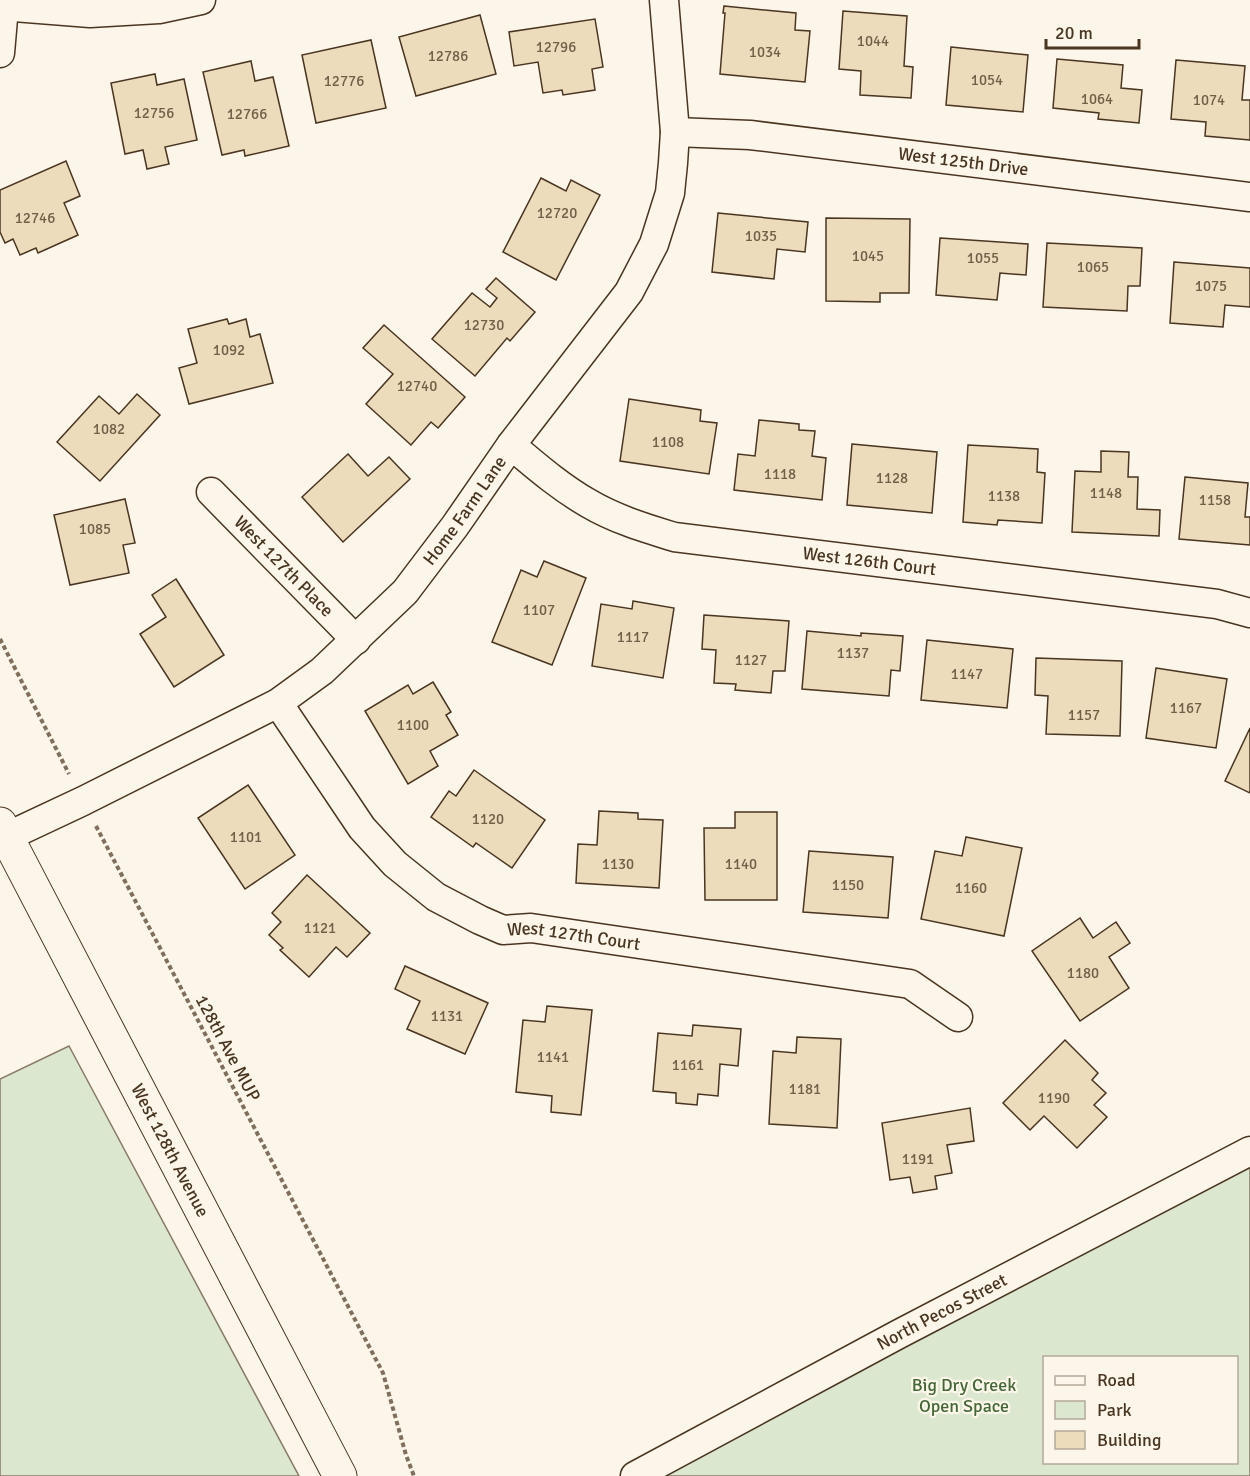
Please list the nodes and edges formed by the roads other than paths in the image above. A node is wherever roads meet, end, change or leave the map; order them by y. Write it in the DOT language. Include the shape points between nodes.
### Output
graph roads {
  1 [pos="201,0"];
  2 [pos="664,0"];
  3 [pos="2,7"];
  4 [pos="0,53"];
  5 [pos="675,132"];
  6 [pos="1250,197"];
  7 [pos="511,445"];
  8 [pos="211,492"];
  9 [pos="1250,613"];
  10 [pos="356,640"];
  11 [pos="278,703"];
  12 [pos="2,834"];
  13 [pos="958,1017"];
  14 [pos="1250,1151"];
  15 [pos="340,1476"];
  16 [pos="635,1476"];
  1 -- 3 [label="street" via="159,9 90,13"];
  2 -- 5 [label="street, Home Farm Lane"];
  3 -- 4 [label="street"];
  5 -- 6 [label="street, West 125th Drive" via="750,135"];
  5 -- 7 [label="street, Home Farm Lane" via="670,192 654,243 629,292"];
  7 -- 9 [label="street, West 126th Court" via="589,504 674,537 1217,604"];
  7 -- 10 [label="street, Home Farm Lane" via="405,592"];
  8 -- 10 [label="street, West 127th Place"];
  10 -- 11 [label="street, Home Farm Lane"];
  11 -- 12 [label="street, Home Farm Lane" via="83,801"];
  11 -- 13 [label="street, West 127th Court" via="362,828 394,864 436,897 480,920 503,930 531,928 910,984"];
  12 -- 15 [label="main road, West 128th Avenue"];
  14 -- 16 [label="street, North Pecos Street"];
}
